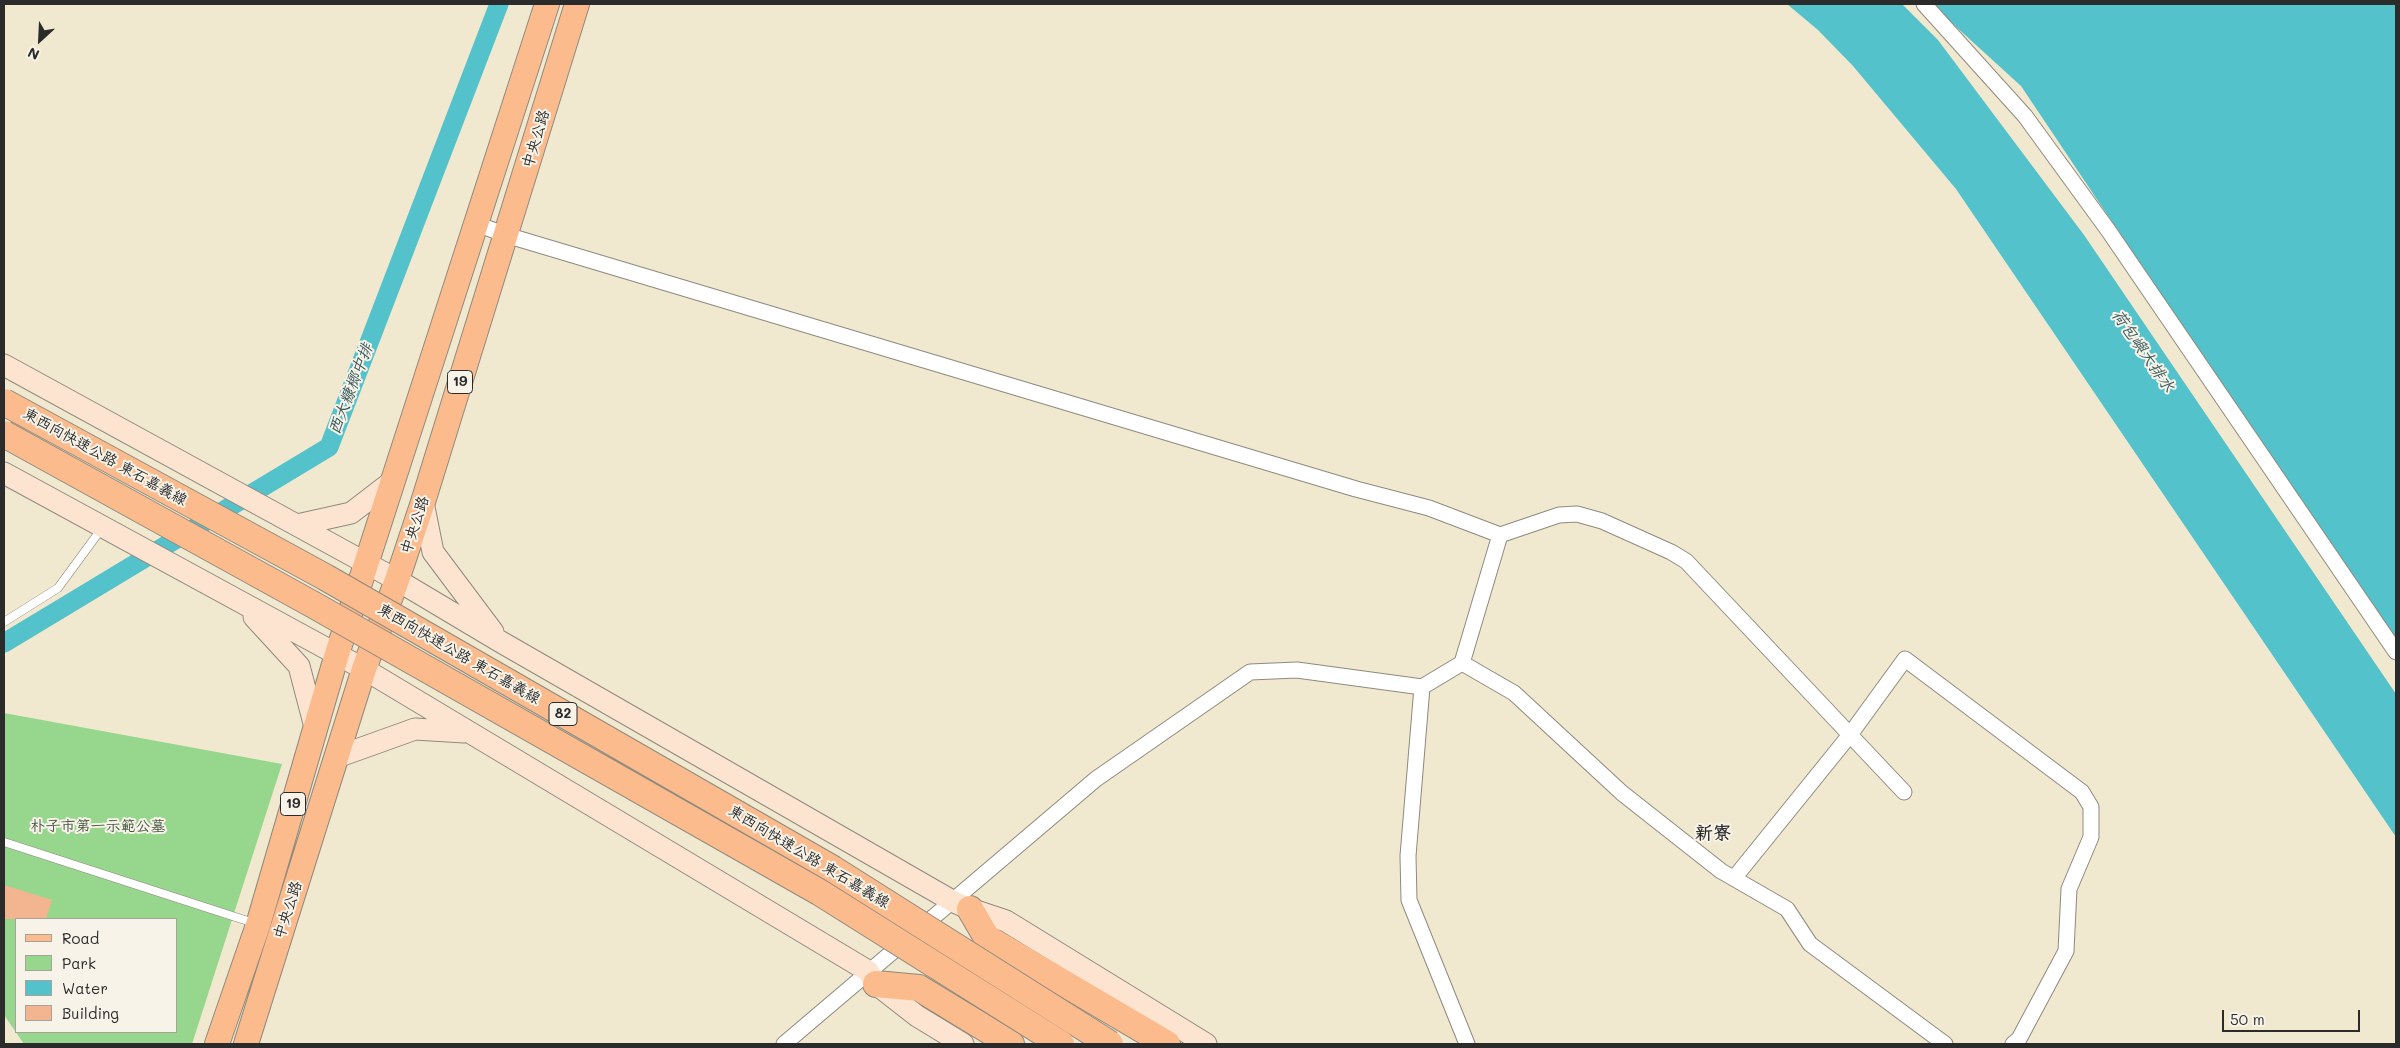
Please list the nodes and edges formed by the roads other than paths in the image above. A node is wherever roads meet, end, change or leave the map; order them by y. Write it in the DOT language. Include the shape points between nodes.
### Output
graph roads {
  1 [pos="547,4"];
  2 [pos="577,4"];
  3 [pos="1924,4"];
  4 [pos="477,224"];
  5 [pos="506,235"];
  6 [pos="4,365"];
  7 [pos="4,402"];
  8 [pos="4,434"];
  9 [pos="4,473"];
  10 [pos="394,480"];
  11 [pos="423,502"];
  12 [pos="292,522"];
  13 [pos="102,527"];
  14 [pos="1500,535"];
  15 [pos="366,562"];
  16 [pos="397,580"];
  17 [pos="236,600"];
  18 [pos="4,622"];
  19 [pos="501,642"];
  20 [pos="2396,652"];
  21 [pos="337,654"];
  22 [pos="1462,663"];
  23 [pos="364,669"];
  24 [pos="1422,687"];
  25 [pos="315,727"];
  26 [pos="466,732"];
  27 [pos="1849,736"];
  28 [pos="337,757"];
  29 [pos="1904,792"];
  30 [pos="4,842"];
  31 [pos="1735,877"];
  32 [pos="962,905"];
  33 [pos="258,925"];
  34 [pos="872,977"];
  35 [pos="231,999"];
  36 [pos="258,1007"];
  37 [pos="217,1044"];
  38 [pos="246,1044"];
  39 [pos="784,1044"];
  40 [pos="963,1044"];
  41 [pos="1011,1044"];
  42 [pos="1061,1044"];
  43 [pos="1110,1044"];
  44 [pos="1167,1044"];
  45 [pos="1206,1044"];
  46 [pos="1467,1044"];
  47 [pos="1945,1044"];
  48 [pos="2014,1044"];
  1 -- 4 [label="main road, 中央公路 / 19"];
  2 -- 5 [label="main road, 中央公路 / 19"];
  3 -- 20 [label="street" via="2025,116 2108,230"];
  4 -- 5 [label="street"];
  4 -- 10 [label="main road, 中央公路 / 19"];
  5 -- 11 [label="main road, 中央公路 / 19"];
  5 -- 14 [label="street" via="1429,508"];
  6 -- 12 [label="street"];
  7 -- 43 [label="highway, 東西向快速公路 東石嘉義線 / 82, bridge" via="325,577 834,869"];
  8 -- 42 [label="highway, 東西向快速公路 東石嘉義線 / 82, bridge" via="312,604 818,892"];
  9 -- 13 [label="street"];
  10 -- 12 [label="street" via="351,513"];
  10 -- 15 [label="main road, 中央公路 / 19"];
  11 -- 16 [label="main road, 中央公路 / 19"];
  11 -- 19 [label="street" via="433,552"];
  12 -- 15 [label="street"];
  13 -- 17 [label="street"];
  13 -- 18 [label="lane" via="58,588"];
  14 -- 22 [label="street"];
  14 -- 27 [label="street" via="1559,515 1577,514 1602,521 1671,552 1700,575"];
  15 -- 16 [label="street"];
  15 -- 21 [label="main road, 中央公路 / 19"];
  16 -- 19 [label="street"];
  16 -- 23 [label="main road, 中央公路 / 19"];
  17 -- 21 [label="street"];
  17 -- 25 [label="street" via="299,666"];
  19 -- 32 [label="street"];
  21 -- 23 [label="street"];
  21 -- 25 [label="main road, 中央公路 / 19"];
  22 -- 24 [label="street"];
  22 -- 31 [label="street" via="1514,693 1622,793 1721,871"];
  23 -- 26 [label="street"];
  23 -- 28 [label="main road, 中央公路 / 19"];
  24 -- 32 [label="street" via="1298,670 1250,672 1096,779"];
  24 -- 46 [label="street" via="1408,856 1409,900"];
  25 -- 33 [label="main road, 中央公路 / 19"];
  26 -- 28 [label="street" via="415,729"];
  26 -- 34 [label="street"];
  27 -- 29 [label="street"];
  27 -- 31 [label="street"];
  27 -- 48 [label="street" via="1905,659 2082,792 2091,807 2091,837 2070,889 2066,951"];
  28 -- 36 [label="main road, 中央公路 / 19"];
  30 -- 33 [label="lane"];
  31 -- 47 [label="street" via="1787,909 1810,944"];
  32 -- 34 [label="street"];
  32 -- 44 [label="highway" via="987,938"];
  32 -- 45 [label="street" via="1006,921"];
  33 -- 35 [label="main road, 中央公路 / 19"];
  34 -- 39 [label="street"];
  34 -- 40 [label="street" via="918,1016"];
  34 -- 41 [label="highway" via="919,988"];
  35 -- 36 [label="main road"];
  35 -- 37 [label="main road, 中央公路 / 19"];
  36 -- 38 [label="main road, 中央公路 / 19"];
}
